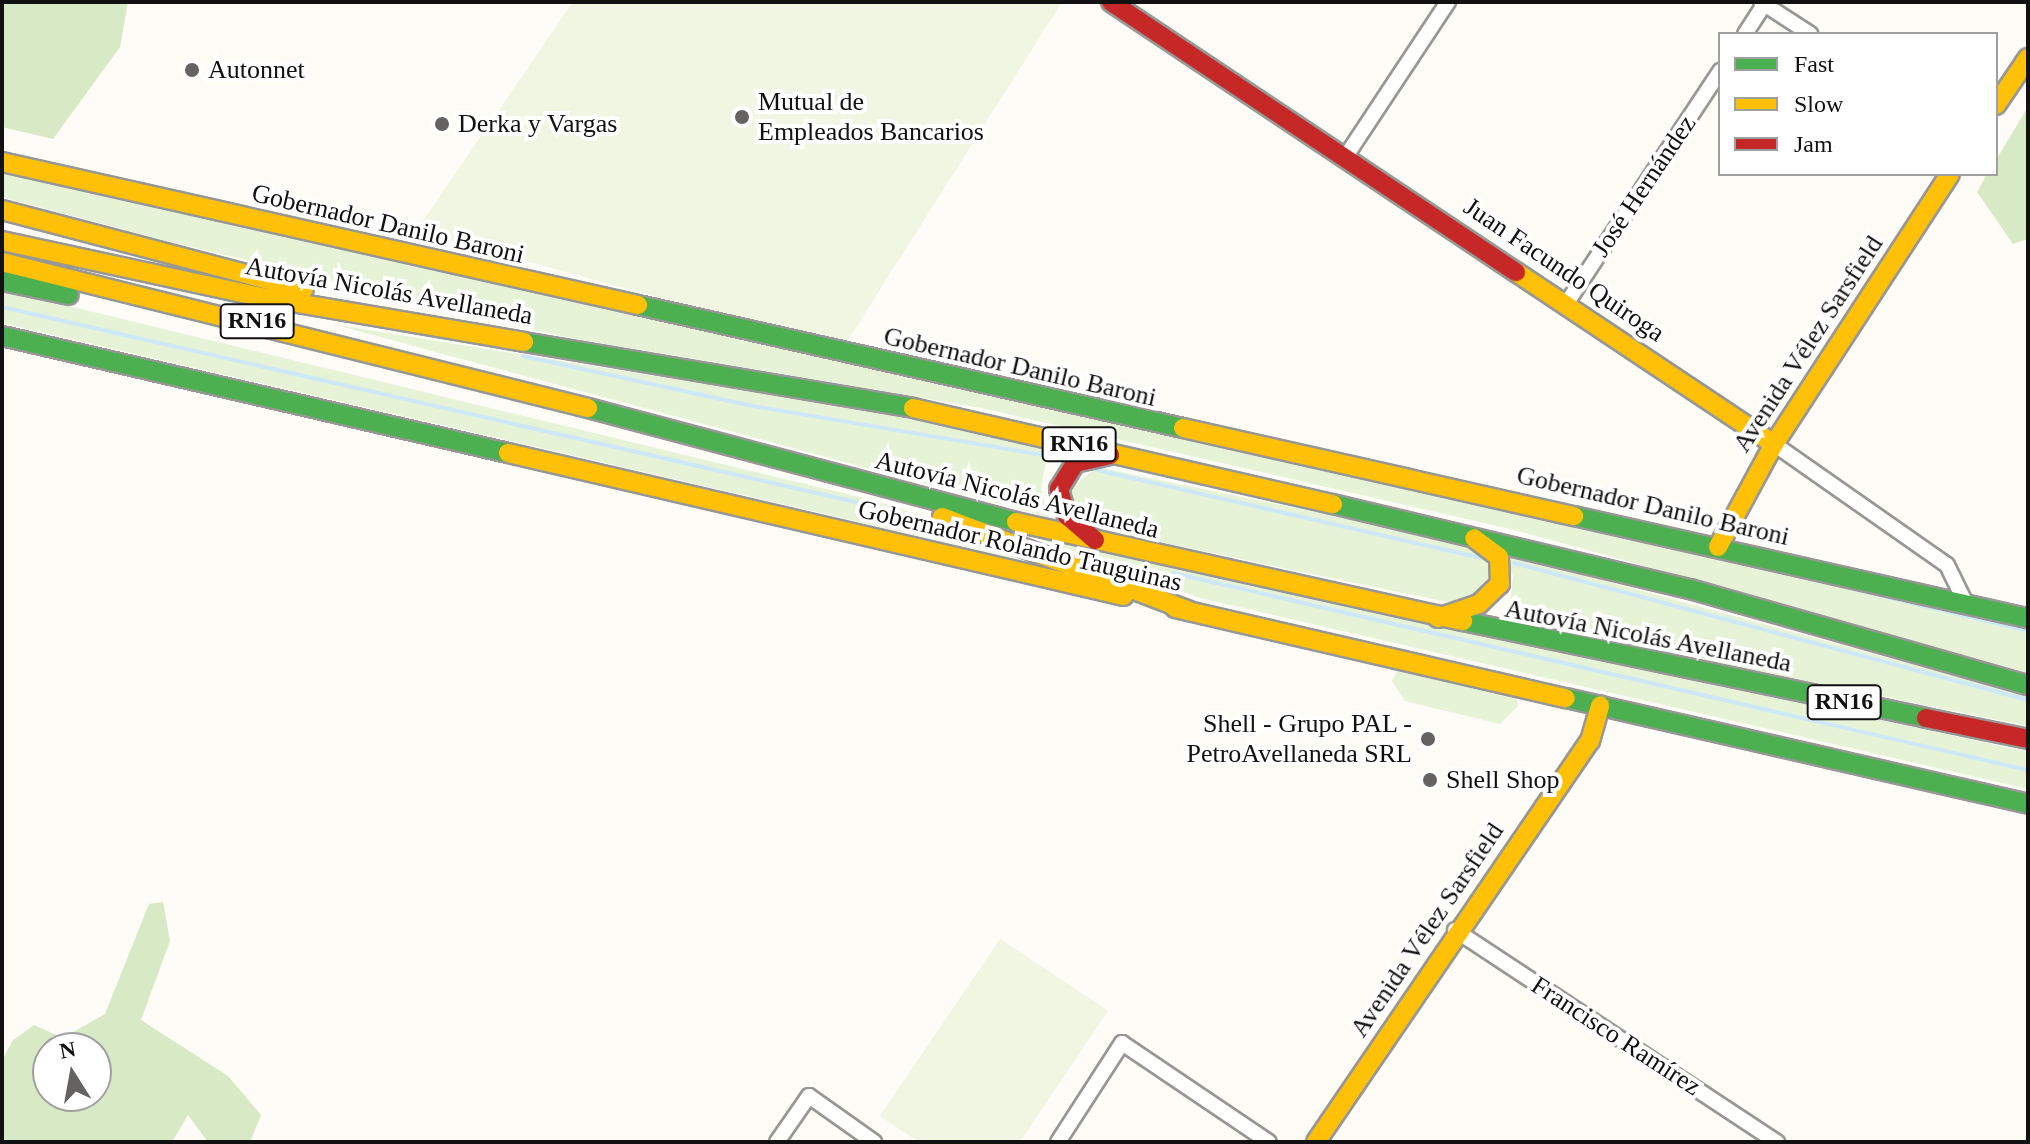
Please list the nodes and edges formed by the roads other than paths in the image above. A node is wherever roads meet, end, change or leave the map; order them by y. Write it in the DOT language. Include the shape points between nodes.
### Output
graph roads {
  1 [pos="1111,2"];
  2 [pos="1448,2"];
  3 [pos="1764,3"];
  4 [pos="1746,32"];
  5 [pos="1807,32"];
  6 [pos="2028,58"];
  7 [pos="1718,74"];
  8 [pos="1998,102"];
  9 [pos="1346,156"];
  10 [pos="2,162"];
  11 [pos="1949,176"];
  12 [pos="2,210"];
  13 [pos="2,241"];
  14 [pos="2,262"];
  15 [pos="2,281"];
  16 [pos="1568,301"];
  17 [pos="462,330"];
  18 [pos="2,336"];
  19 [pos="510,389"];
  20 [pos="1774,444"];
  21 [pos="1129,455"];
  22 [pos="814,471"];
  23 [pos="1461,531"];
  24 [pos="1102,545"];
  25 [pos="1718,547"];
  26 [pos="1966,604"];
  27 [pos="1189,611"];
  28 [pos="2028,618"];
  29 [pos="1435,619"];
  30 [pos="2028,685"];
  31 [pos="1600,705"];
  32 [pos="2028,739"];
  33 [pos="2028,804"];
  34 [pos="1455,930"];
  35 [pos="777,1142"];
  36 [pos="874,1142"];
  37 [pos="1058,1142"];
  38 [pos="1269,1142"];
  39 [pos="1316,1142"];
  40 [pos="1777,1142"];
  1 -- 9 [label="main road, Juan Facundo Quiroga"];
  2 -- 9 [label="street"];
  3 -- 4 [label="street"];
  3 -- 5 [label="street"];
  6 -- 8 [label="main road"];
  7 -- 16 [label="street, José Hernández"];
  9 -- 16 [label="main road, Juan Facundo Quiroga"];
  10 -- 25 [label="main road, Gobernador Danilo Baroni"];
  11 -- 20 [label="main road, Avenida Vélez Sarsfield"];
  12 -- 17 [label="main road"];
  13 -- 17 [label="main road, Autovía Nicolás Avellaneda / RN16" via="256,296"];
  14 -- 19 [label="main road, Autovía Nicolás Avellaneda / RN16"];
  15 -- 19 [label="main road"];
  16 -- 20 [label="main road, Juan Facundo Quiroga"];
  17 -- 21 [label="main road, Autovía Nicolás Avellaneda / RN16"];
  18 -- 27 [label="main road, Gobernador Rolando Tauguinas"];
  19 -- 22 [label="main road, Autovía Nicolás Avellaneda / RN16"];
  20 -- 25 [label="main road, Avenida Vélez Sarsfield"];
  20 -- 26 [label="street, Juan Facundo Quiroga" via="1947,565"];
  21 -- 23 [label="main road, Autovía Nicolás Avellaneda / RN16"];
  21 -- 24 [label="main road" via="1081,460 1061,482 1067,516"];
  22 -- 24 [label="main road, Autovía Nicolás Avellaneda / RN16"];
  22 -- 27 [label="main road"];
  23 -- 29 [label="main road" via="1492,548 1502,577 1486,600"];
  23 -- 30 [label="main road, Autovía Nicolás Avellaneda / RN16"];
  24 -- 29 [label="main road, Autovía Nicolás Avellaneda / RN16"];
  25 -- 26 [label="main road, Gobernador Danilo Baroni"];
  26 -- 28 [label="main road, Gobernador Danilo Baroni"];
  27 -- 31 [label="main road, Gobernador Rolando Tauguinas"];
  29 -- 32 [label="main road, Autovía Nicolás Avellaneda / RN16"];
  31 -- 33 [label="main road, Gobernador Rolando Tauguinas"];
  31 -- 34 [label="main road, Avenida Vélez Sarsfield" via="1590,741"];
  34 -- 39 [label="main road, Avenida Vélez Sarsfield"];
  34 -- 40 [label="street, Francisco Ramírez"];
  35 -- 36 [label="street" via="809,1096"];
  37 -- 38 [label="street" via="1122,1043"];
}
